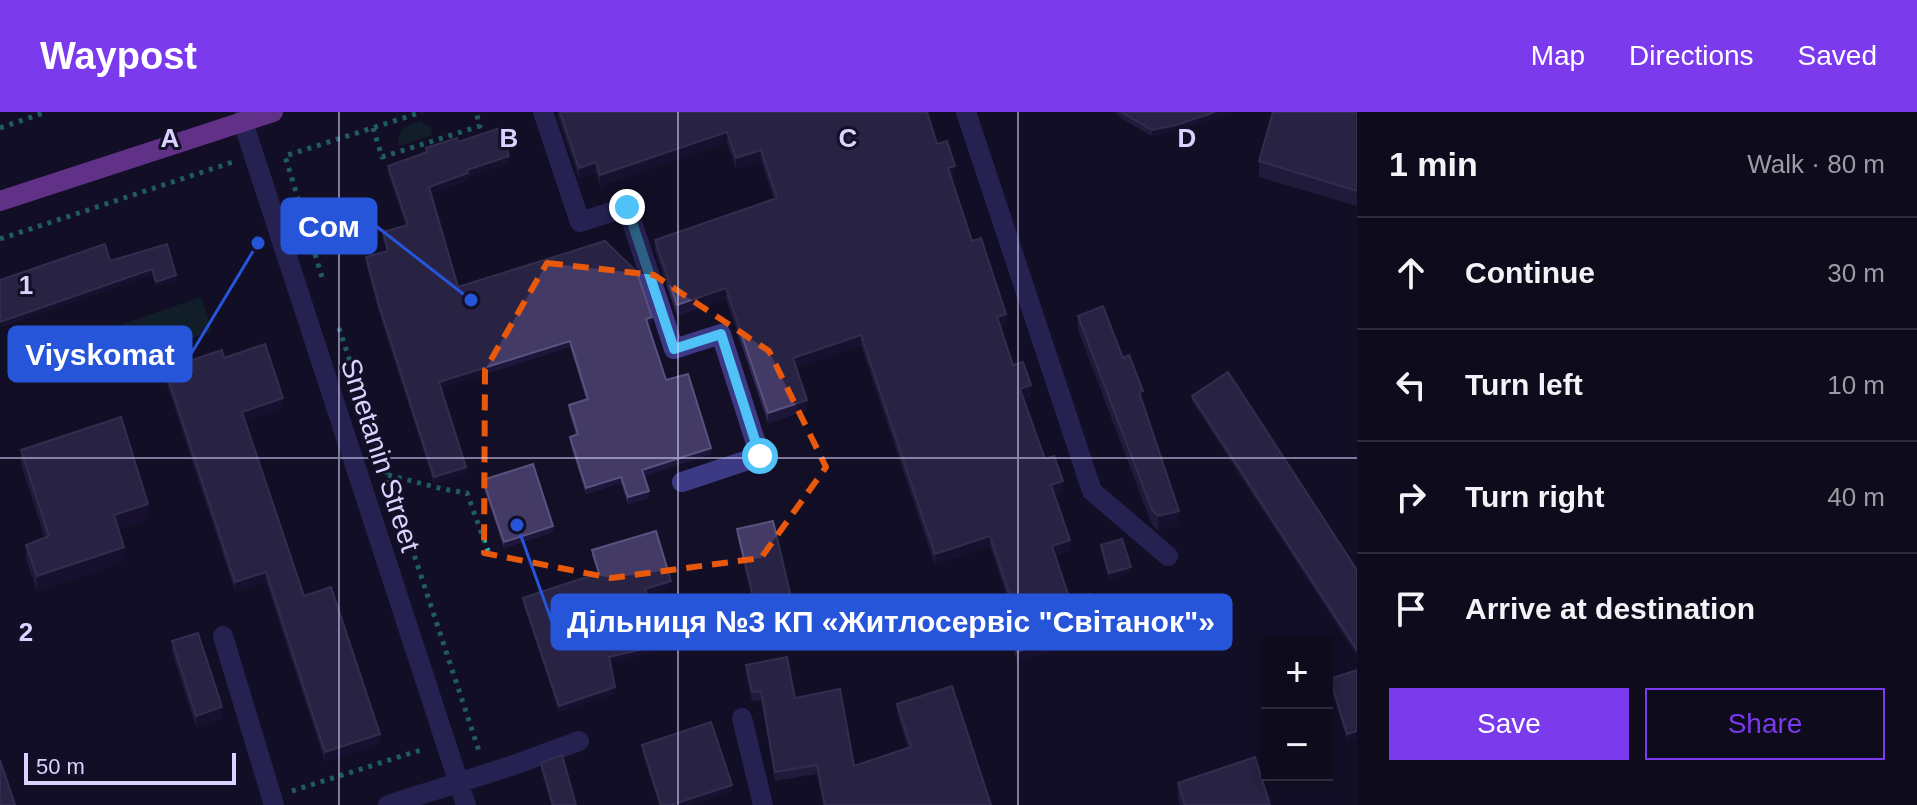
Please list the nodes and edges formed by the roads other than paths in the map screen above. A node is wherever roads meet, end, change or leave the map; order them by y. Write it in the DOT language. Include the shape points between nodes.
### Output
graph roads {
  1 [pos="273,112"];
  2 [pos="543,112"];
  3 [pos="966,112"];
  4 [pos="244,117"];
  5 [pos="0,201"];
  6 [pos="682,482"];
  7 [pos="1168,556"];
  8 [pos="223,636"];
  9 [pos="742,718"];
  10 [pos="579,741"];
  11 [pos="459,782"];
  12 [pos="273,801"];
  13 [pos="388,805"];
  14 [pos="466,805"];
  15 [pos="763,805"];
  1 -- 4 [label="main road"];
  2 -- 6 [label="street" via="580,222 627,207 674,349 721,334 760,456"];
  3 -- 7 [label="street" via="1092,491"];
  4 -- 5 [label="main road"];
  4 -- 11 [label="street, Smetanin Street"];
  8 -- 12 [label="street"];
  9 -- 15 [label="street"];
  10 -- 11 [label="street"];
  11 -- 13 [label="street"];
  11 -- 14 [label="street, Smetanin Street"];
}
